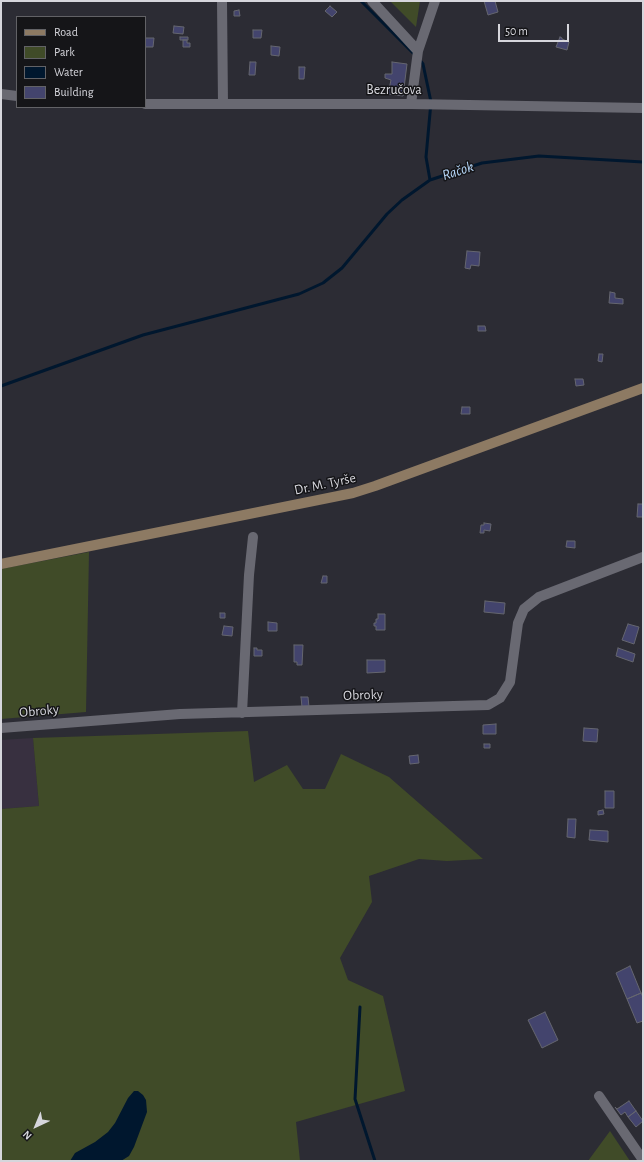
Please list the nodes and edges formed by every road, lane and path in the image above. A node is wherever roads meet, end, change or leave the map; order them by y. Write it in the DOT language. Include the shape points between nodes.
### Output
graph roads {
  1 [pos="222,1"];
  2 [pos="372,1"];
  3 [pos="434,1"];
  4 [pos="418,51"];
  5 [pos="1,94"];
  6 [pos="16,96"];
  7 [pos="146,104"];
  8 [pos="223,104"];
  9 [pos="411,104"];
  10 [pos="643,108"];
  11 [pos="643,388"];
  12 [pos="253,537"];
  13 [pos="643,557"];
  14 [pos="1,564"];
  15 [pos="242,712"];
  16 [pos="1,728"];
  17 [pos="599,1096"];
  18 [pos="643,1160"];
  1 -- 8 [label="street"];
  2 -- 4 [label="street"];
  3 -- 4 [label="street"];
  4 -- 9 [label="street"];
  5 -- 6 [label="street"];
  7 -- 8 [label="street, Bezručova"];
  8 -- 9 [label="street, Bezručova"];
  9 -- 10 [label="street, Bezručova"];
  11 -- 14 [label="street, Dr. M. Tyrše" via="353,493"];
  12 -- 15 [label="street"];
  13 -- 15 [label="street, Obroky" via="539,598 524,609 518,623 510,682 500,698 488,705"];
  15 -- 16 [label="street, Obroky" via="180,714"];
  17 -- 18 [label="street"];
}
